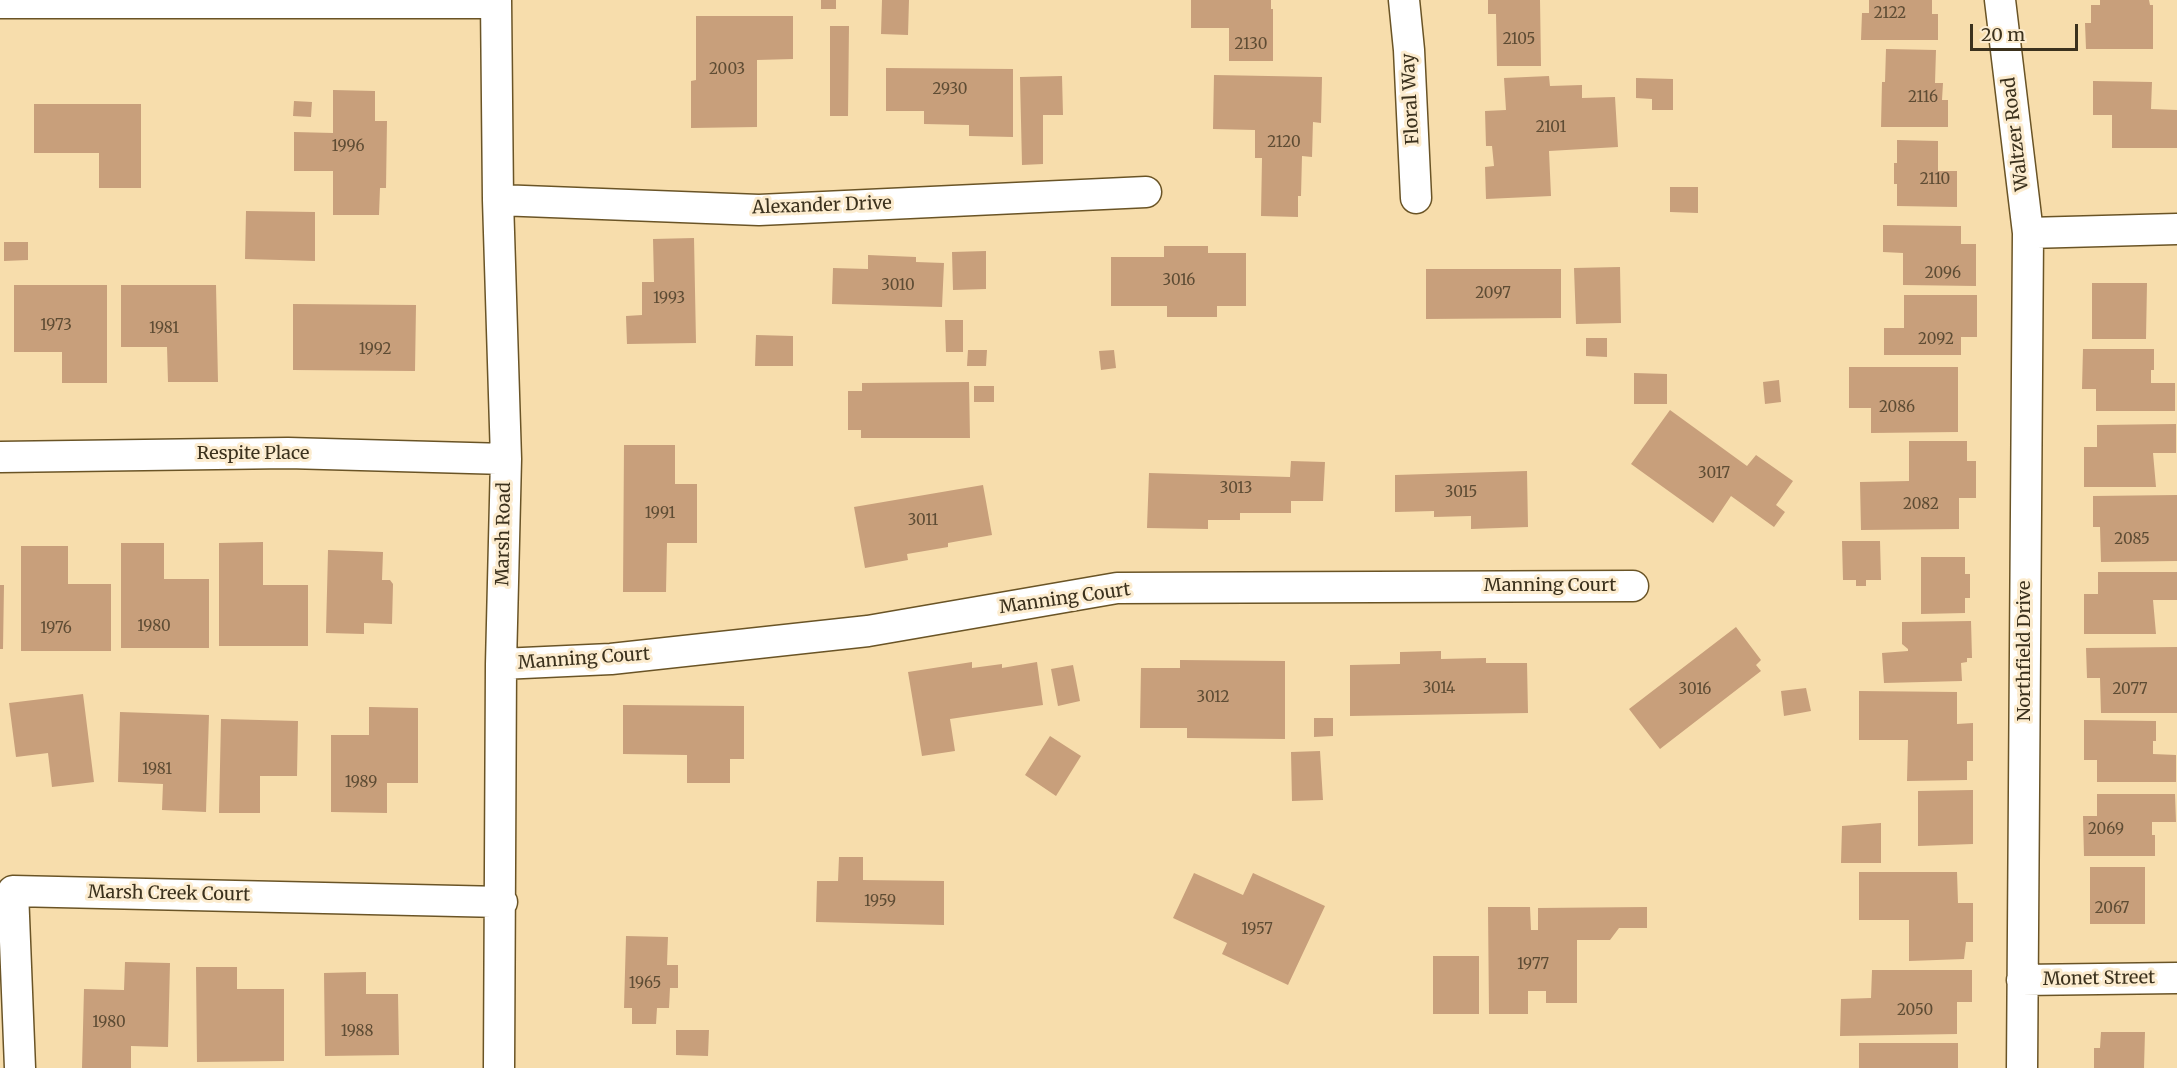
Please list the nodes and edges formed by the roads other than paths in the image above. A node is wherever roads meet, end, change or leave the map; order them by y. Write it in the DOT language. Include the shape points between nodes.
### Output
graph roads {
  1 [pos="1404,0"];
  2 [pos="2000,0"];
  3 [pos="85,1"];
  4 [pos="496,2"];
  5 [pos="0,3"];
  6 [pos="1146,192"];
  7 [pos="1416,198"];
  8 [pos="498,200"];
  9 [pos="2177,229"];
  10 [pos="2028,233"];
  11 [pos="0,457"];
  12 [pos="506,459"];
  13 [pos="1633,586"];
  14 [pos="501,664"];
  15 [pos="502,902"];
  16 [pos="2177,978"];
  17 [pos="2022,980"];
  18 [pos="20,1068"];
  19 [pos="499,1068"];
  20 [pos="2022,1068"];
  1 -- 7 [label="street, Floral Way"];
  2 -- 10 [label="street, Waltzer Road"];
  3 -- 4 [label="street"];
  3 -- 5 [label="street"];
  4 -- 8 [label="street, Marsh Road"];
  6 -- 8 [label="street, Alexander Drive" via="759,210"];
  8 -- 12 [label="street, Marsh Road"];
  9 -- 10 [label="street"];
  10 -- 17 [label="street, Northfield Drive"];
  11 -- 12 [label="street, Respite Place" via="288,453"];
  12 -- 14 [label="street, Marsh Road"];
  13 -- 14 [label="street, Manning Court" via="1117,588 868,631 611,659"];
  14 -- 15 [label="street, Marsh Road"];
  15 -- 18 [label="street, Marsh Creek Court" via="13,891"];
  15 -- 19 [label="street, Marsh Road"];
  16 -- 17 [label="street, Monet Street"];
  17 -- 20 [label="street, Northfield Drive"];
}
